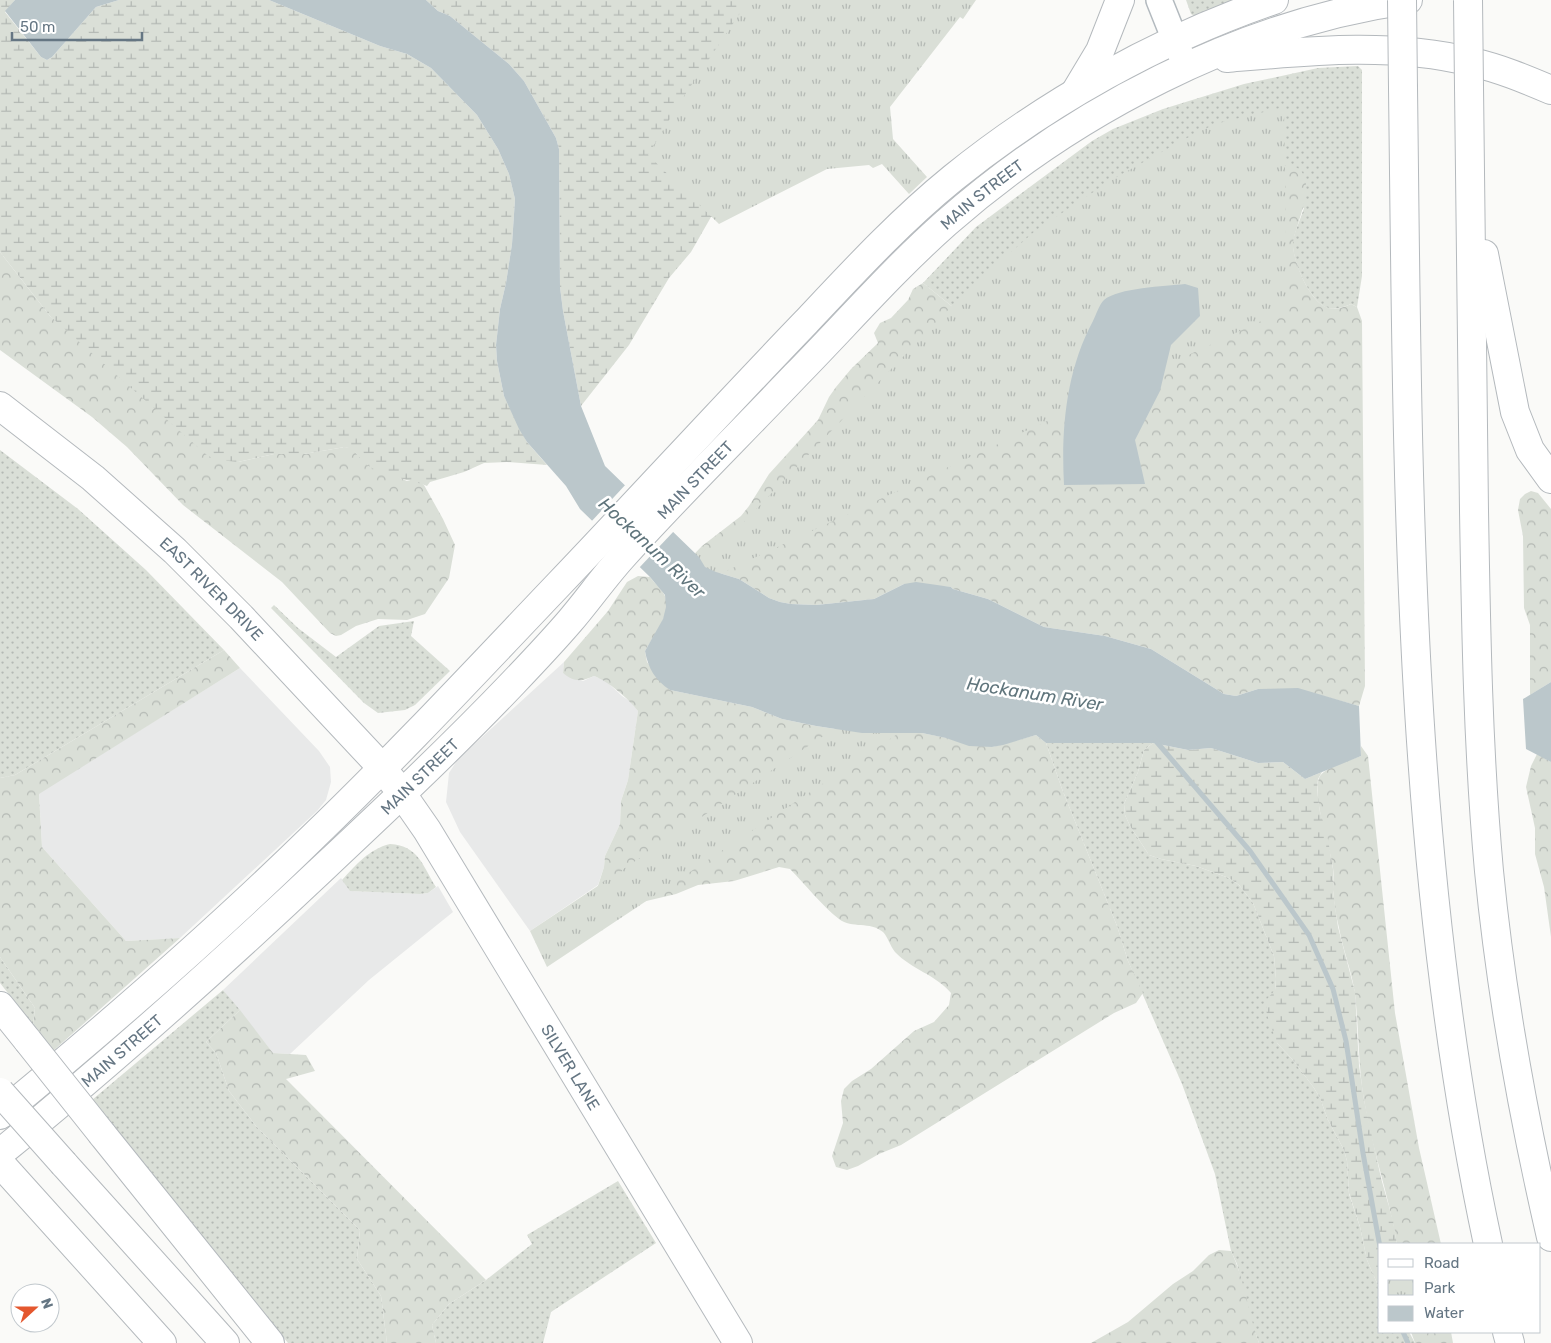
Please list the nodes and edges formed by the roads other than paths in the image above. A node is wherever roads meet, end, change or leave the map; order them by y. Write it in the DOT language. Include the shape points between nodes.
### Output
graph roads {
  1 [pos="1120,0"];
  2 [pos="1160,0"];
  3 [pos="1274,0"];
  4 [pos="1402,0"];
  5 [pos="1408,0"];
  6 [pos="1468,0"];
  7 [pos="1175,41"];
  8 [pos="1192,64"];
  9 [pos="1551,90"];
  10 [pos="1074,94"];
  11 [pos="1470,179"];
  12 [pos="0,406"];
  13 [pos="1551,479"];
  14 [pos="383,769"];
  15 [pos="402,794"];
  16 [pos="0,1006"];
  17 [pos="0,1092"];
  18 [pos="0,1115"];
  19 [pos="0,1153"];
  20 [pos="0,1163"];
  21 [pos="1551,1237"];
  22 [pos="1488,1243"];
  23 [pos="162,1343"];
  24 [pos="225,1343"];
  25 [pos="270,1343"];
  26 [pos="738,1343"];
  1 -- 10 [label="main road" via="1100,51"];
  2 -- 7 [label="main road"];
  3 -- 7 [label="main road, MAIN STREET"];
  4 -- 22 [label="main road, bridge" via="1410,535 1422,773 1445,994"];
  5 -- 8 [label="main road, MAIN STREET" via="1303,22"];
  6 -- 11 [label="main road, bridge"];
  7 -- 8 [label="main road"];
  7 -- 10 [label="main road, MAIN STREET"];
  8 -- 9 [label="main road" via="1327,51 1408,52 1471,62"];
  8 -- 15 [label="main road, MAIN STREET" via="1131,95 1059,138 964,207 907,260 667,510 520,676"];
  10 -- 14 [label="main road, MAIN STREET" via="991,149 935,193 824,303"];
  11 -- 13 [label="main road" via="1515,412 1530,450"];
  11 -- 21 [label="main road" via="1476,645 1486,827 1495,927 1511,1036"];
  12 -- 14 [label="main road, EAST RIVER DRIVE" via="93,478 164,541 242,617"];
  14 -- 15 [label="main road, EAST RIVER DRIVE"];
  14 -- 18 [label="main road, MAIN STREET" via="170,971"];
  15 -- 19 [label="main road, MAIN STREET" via="178,1002"];
  15 -- 26 [label="main road, SILVER LANE" via="427,830"];
  16 -- 25 [label="main road, bridge"];
  17 -- 24 [label="main road, bridge"];
  20 -- 23 [label="main road"];
}
